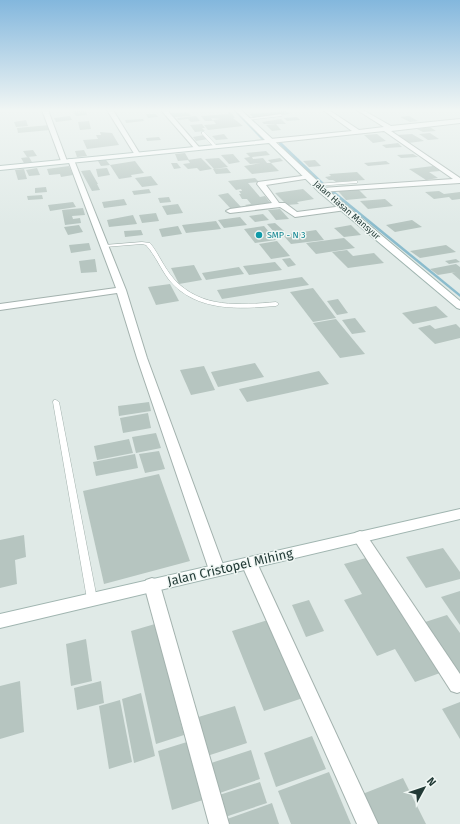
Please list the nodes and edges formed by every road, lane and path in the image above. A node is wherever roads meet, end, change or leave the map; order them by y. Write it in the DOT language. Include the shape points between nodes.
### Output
graph roads {
  1 [pos="62,148"];
  2 [pos="134,148"];
  3 [pos="192,148"];
  4 [pos="278,148"];
  5 [pos="414,148"];
  6 [pos="137,154"];
  7 [pos="68,161"];
  8 [pos="0,168"];
  9 [pos="309,177"];
  10 [pos="460,181"];
  11 [pos="356,182"];
  12 [pos="319,187"];
  13 [pos="277,205"];
  14 [pos="343,208"];
  15 [pos="230,211"];
  16 [pos="105,246"];
  17 [pos="121,290"];
  18 [pos="276,304"];
  19 [pos="460,306"];
  20 [pos="0,307"];
  21 [pos="56,402"];
  22 [pos="459,515"];
  23 [pos="360,537"];
  24 [pos="249,563"];
  25 [pos="217,570"];
  26 [pos="152,585"];
  27 [pos="92,599"];
  28 [pos="0,621"];
  29 [pos="457,685"];
  30 [pos="219,824"];
  31 [pos="368,824"];
  1 -- 7 [label="street"];
  2 -- 6 [label="street"];
  3 -- 6 [label="street"];
  4 -- 9 [label="street, Jalan Hasan Mansyur"];
  5 -- 10 [label="street"];
  6 -- 7 [label="street"];
  7 -- 8 [label="street"];
  7 -- 16 [label="street"];
  9 -- 12 [label="street, Jalan Hasan Mansyur"];
  9 -- 13 [label="street" via="261,184"];
  10 -- 12 [label="street"];
  11 -- 12 [label="lane"];
  12 -- 14 [label="street, Jalan Hasan Mansyur"];
  13 -- 14 [label="street" via="282,205 294,215"];
  13 -- 15 [label="street"];
  14 -- 19 [label="street, Jalan Hasan Mansyur"];
  16 -- 17 [label="street"];
  16 -- 18 [label="lane" via="148,244 172,280 182,289 206,302 222,306"];
  17 -- 20 [label="street"];
  17 -- 25 [label="street" via="142,358"];
  21 -- 27 [label="lane"];
  22 -- 23 [label="street, Jalan Cristopel Mihing"];
  23 -- 24 [label="street, Jalan Cristopel Mihing"];
  23 -- 29 [label="street"];
  24 -- 25 [label="street, Jalan Cristopel Mihing"];
  24 -- 31 [label="street"];
  25 -- 26 [label="street, Jalan Cristopel Mihing"];
  26 -- 27 [label="street, Jalan Cristopel Mihing"];
  26 -- 30 [label="street"];
  27 -- 28 [label="street, Jalan Cristopel Mihing"];
}
